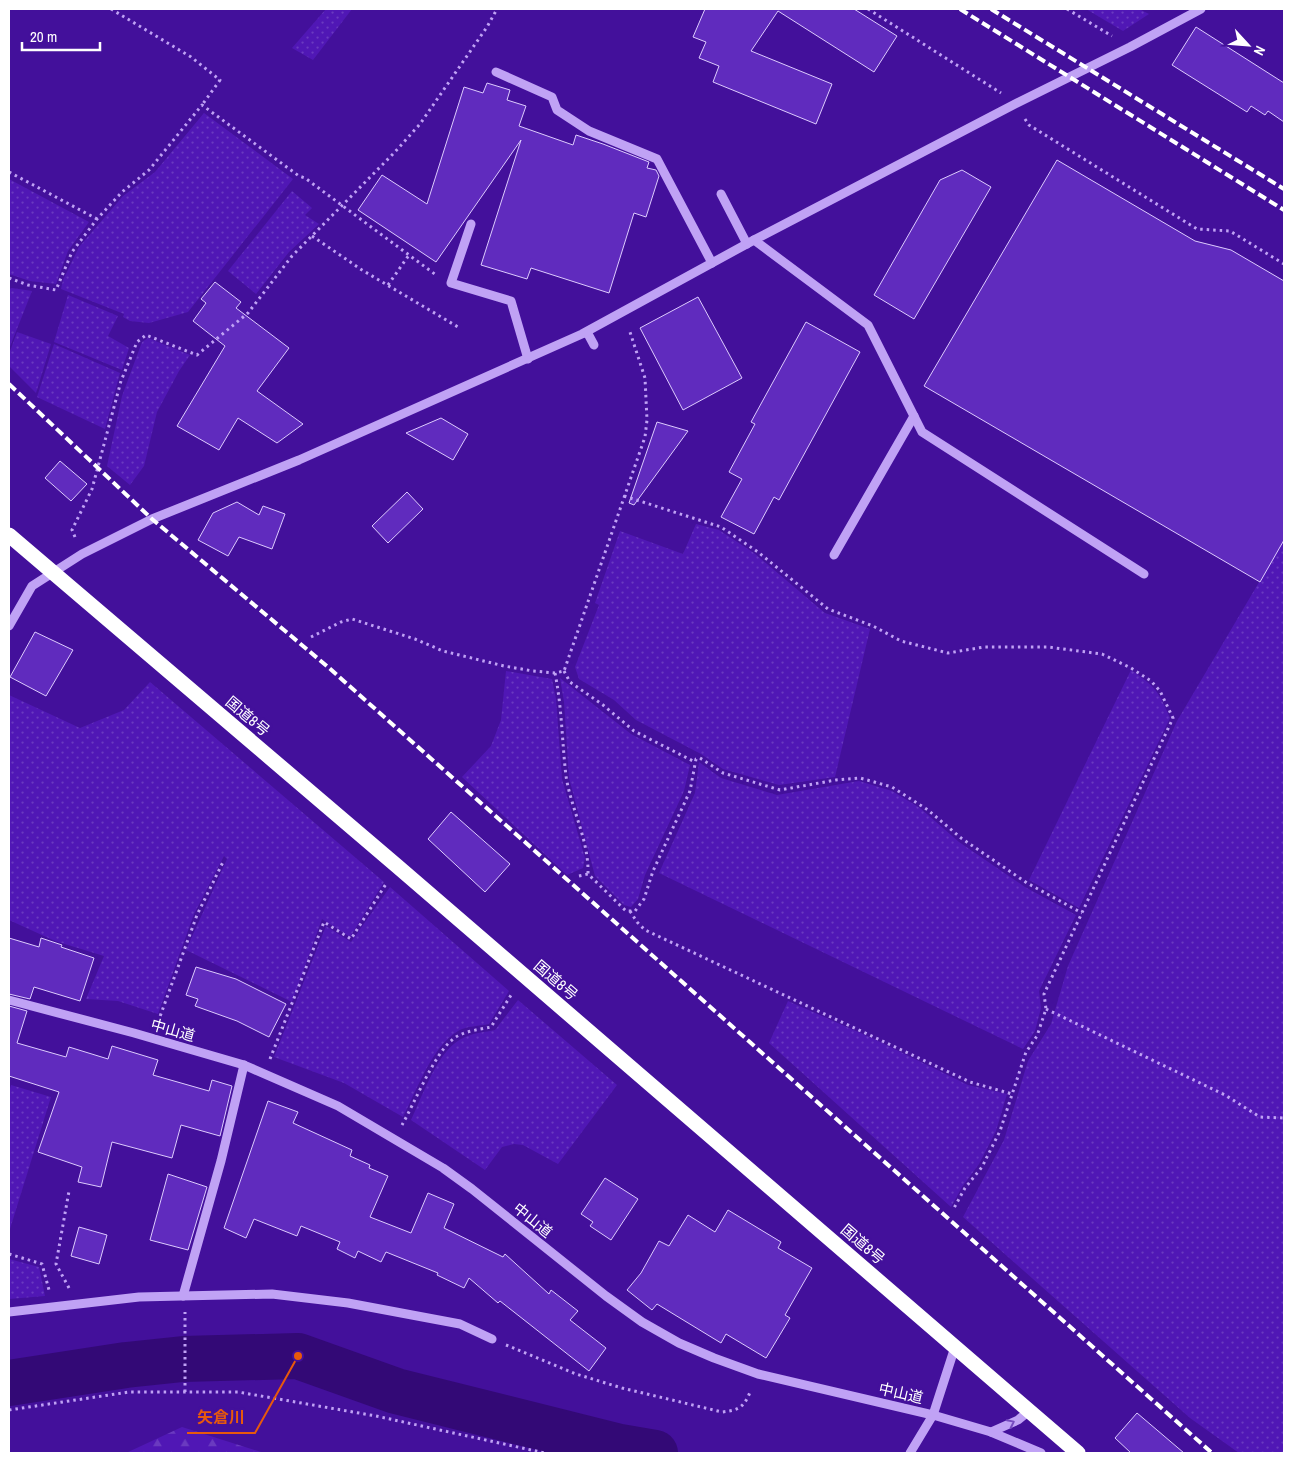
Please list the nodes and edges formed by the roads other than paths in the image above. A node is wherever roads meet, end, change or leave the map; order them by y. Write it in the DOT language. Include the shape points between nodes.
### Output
graph roads {
  1 [pos="1200,9"];
  2 [pos="496,72"];
  3 [pos="721,194"];
  4 [pos="470,224"];
  5 [pos="751,242"];
  6 [pos="712,263"];
  7 [pos="587,332"];
  8 [pos="594,345"];
  9 [pos="528,358"];
  10 [pos="914,416"];
  11 [pos="9,535"];
  12 [pos="834,555"];
  13 [pos="53,573"];
  14 [pos="1144,574"];
  15 [pos="9,626"];
  16 [pos="9,1000"];
  17 [pos="244,1065"];
  18 [pos="183,1296"];
  19 [pos="9,1312"];
  20 [pos="492,1339"];
  21 [pos="955,1347"];
  22 [pos="1029,1411"];
  23 [pos="933,1415"];
  24 [pos="991,1432"];
  25 [pos="910,1453"];
  26 [pos="1041,1453"];
  27 [pos="1078,1453"];
  1 -- 5 [label="street"];
  2 -- 6 [label="street" via="552,97 558,110 589,131 657,159"];
  3 -- 5 [label="street"];
  4 -- 9 [label="street" via="451,283 511,301"];
  5 -- 6 [label="street"];
  5 -- 10 [label="street" via="868,325"];
  6 -- 7 [label="street"];
  7 -- 8 [label="street"];
  7 -- 9 [label="street"];
  9 -- 13 [label="street" via="299,460 152,520 82,554"];
  10 -- 12 [label="street"];
  10 -- 14 [label="street" via="922,432"];
  11 -- 13 [label="highway, 国道8号"];
  13 -- 15 [label="street" via="32,586"];
  13 -- 21 [label="highway, 国道8号"];
  16 -- 17 [label="street, 中山道"];
  17 -- 18 [label="street"];
  17 -- 23 [label="street, 中山道" via="338,1106 443,1168 606,1296 679,1343 758,1374"];
  18 -- 19 [label="street" via="138,1297"];
  18 -- 20 [label="street" via="272,1294 348,1303 460,1324"];
  21 -- 22 [label="highway, 国道8号"];
  21 -- 23 [label="street"];
  24 -- 22 [label="street, one-way" via="1018,1420"];
  22 -- 27 [label="highway, 国道8号"];
  23 -- 24 [label="street, 中山道"];
  23 -- 25 [label="street"];
  24 -- 26 [label="street, 中山道"];
}
